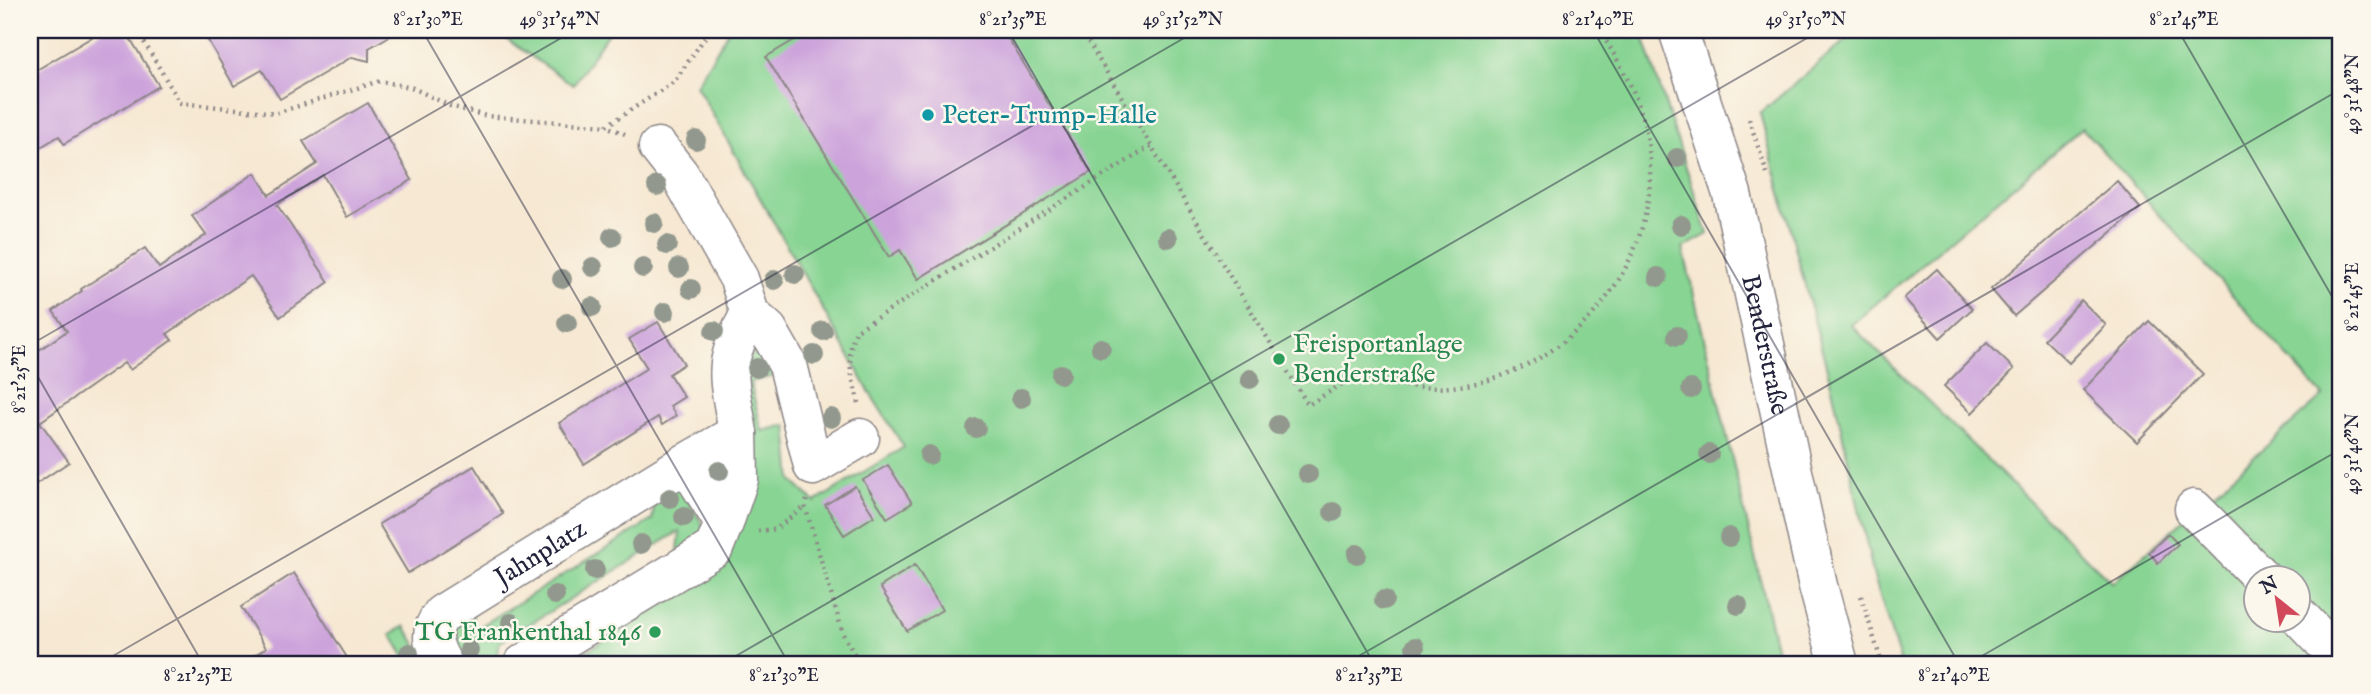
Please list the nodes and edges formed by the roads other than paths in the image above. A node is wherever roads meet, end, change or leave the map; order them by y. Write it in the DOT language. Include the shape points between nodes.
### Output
graph roads {
  1 [pos="1678,30"];
  2 [pos="658,147"];
  3 [pos="750,314"];
  4 [pos="738,433"];
  5 [pos="860,438"];
  6 [pos="687,463"];
  7 [pos="2194,509"];
  8 [pos="724,523"];
  9 [pos="2247,564"];
  10 [pos="2312,630"];
  11 [pos="2341,660"];
  12 [pos="443,664"];
  13 [pos="523,664"];
  14 [pos="1839,664"];
  1 -- 14 [label="street, Benderstraße" via="1732,194"];
  2 -- 3 [label="street" via="680,175 740,279"];
  3 -- 4 [label="street" via="734,343 728,367"];
  3 -- 5 [label="street" via="768,330 788,365 813,466"];
  4 -- 6 [label="street, Jahnplatz"];
  4 -- 8 [label="street" via="739,479"];
  6 -- 8 [label="street"];
  6 -- 12 [label="street, Jahnplatz" via="442,614 432,633"];
  7 -- 9 [label="street"];
  8 -- 13 [label="street" via="714,548"];
  10 -- 11 [label="street"];
}
